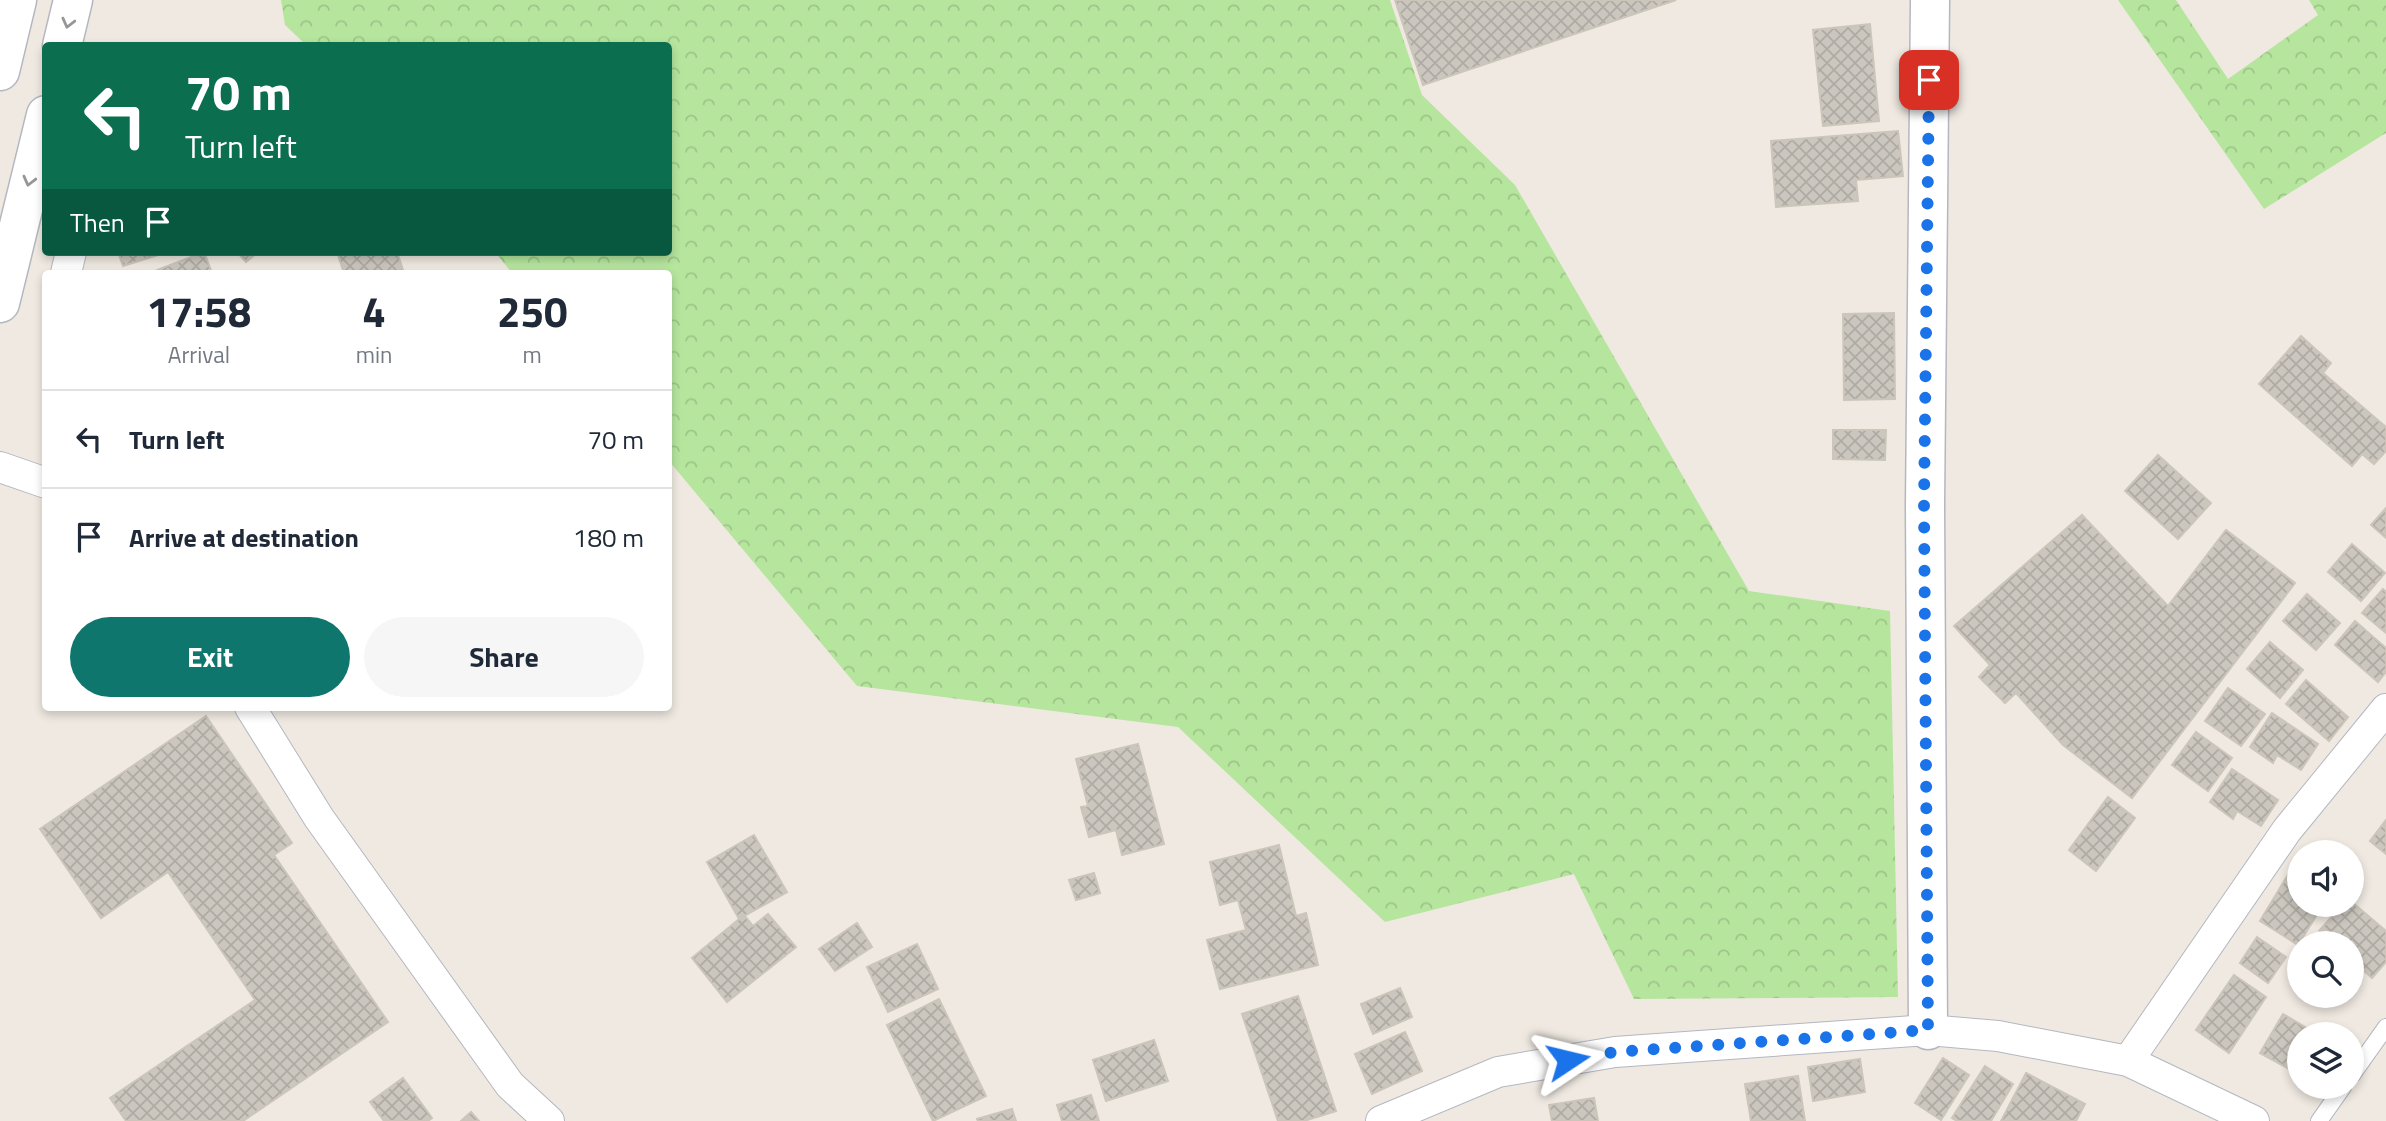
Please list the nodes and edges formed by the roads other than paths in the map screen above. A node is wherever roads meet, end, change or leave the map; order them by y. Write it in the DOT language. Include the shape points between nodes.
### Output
graph roads {
  1 [pos="17,0"];
  2 [pos="73,0"];
  3 [pos="1930,0"];
  4 [pos="63,42"];
  5 [pos="0,71"];
  6 [pos="42,131"];
  7 [pos="0,303"];
  8 [pos="0,467"];
  9 [pos="42,481"];
  10 [pos="2386,709"];
  11 [pos="252,711"];
  12 [pos="2386,1027"];
  13 [pos="1928,1030"];
  14 [pos="2364,1057"];
  15 [pos="2128,1061"];
  16 [pos="2335,1099"];
  17 [pos="549,1121"];
  18 [pos="1381,1121"];
  19 [pos="2254,1121"];
  20 [pos="2319,1121"];
  1 -- 5 [label="street"];
  2 -- 4 [label="street, one-way"];
  3 -- 13 [label="street" via="1924,505"];
  6 -- 7 [label="street, one-way"];
  8 -- 9 [label="street"];
  10 -- 15 [label="street" via="2287,830"];
  11 -- 17 [label="street" via="319,818 510,1085"];
  12 -- 14 [label="lane"];
  13 -- 15 [label="street" via="1998,1035"];
  13 -- 18 [label="street" via="1615,1052 1498,1072"];
  15 -- 19 [label="street"];
  16 -- 20 [label="lane"];
}
